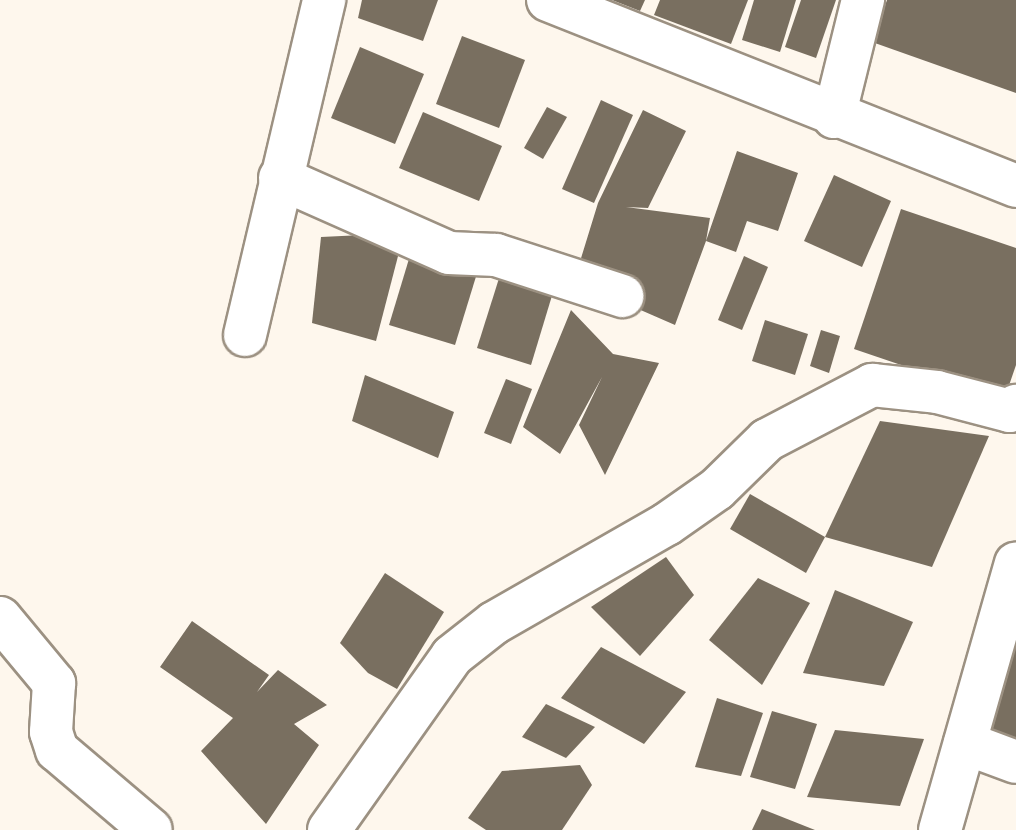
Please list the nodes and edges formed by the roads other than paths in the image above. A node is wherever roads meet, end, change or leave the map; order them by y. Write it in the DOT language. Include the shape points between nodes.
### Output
graph roads {
  1 [pos="324,0"];
  2 [pos="548,0"];
  3 [pos="863,0"];
  4 [pos="834,117"];
  5 [pos="280,178"];
  6 [pos="1016,186"];
  7 [pos="622,296"];
  8 [pos="245,335"];
  9 [pos="1016,406"];
  10 [pos="1016,564"];
  11 [pos="0,618"];
  12 [pos="965,743"];
  13 [pos="1016,762"];
  14 [pos="151,830"];
  15 [pos="329,830"];
  16 [pos="940,830"];
  1 -- 5 [label="street"];
  2 -- 4 [label="street"];
  3 -- 4 [label="street"];
  4 -- 6 [label="street"];
  5 -- 7 [label="street" via="449,253 496,255"];
  5 -- 8 [label="street"];
  9 -- 15 [label="street" via="1010,411 937,392 872,385 767,440 717,489 679,516 494,623 452,656"];
  10 -- 12 [label="street"];
  11 -- 14 [label="street" via="54,683 51,732 57,750"];
  12 -- 13 [label="street"];
  12 -- 16 [label="street"];
}
